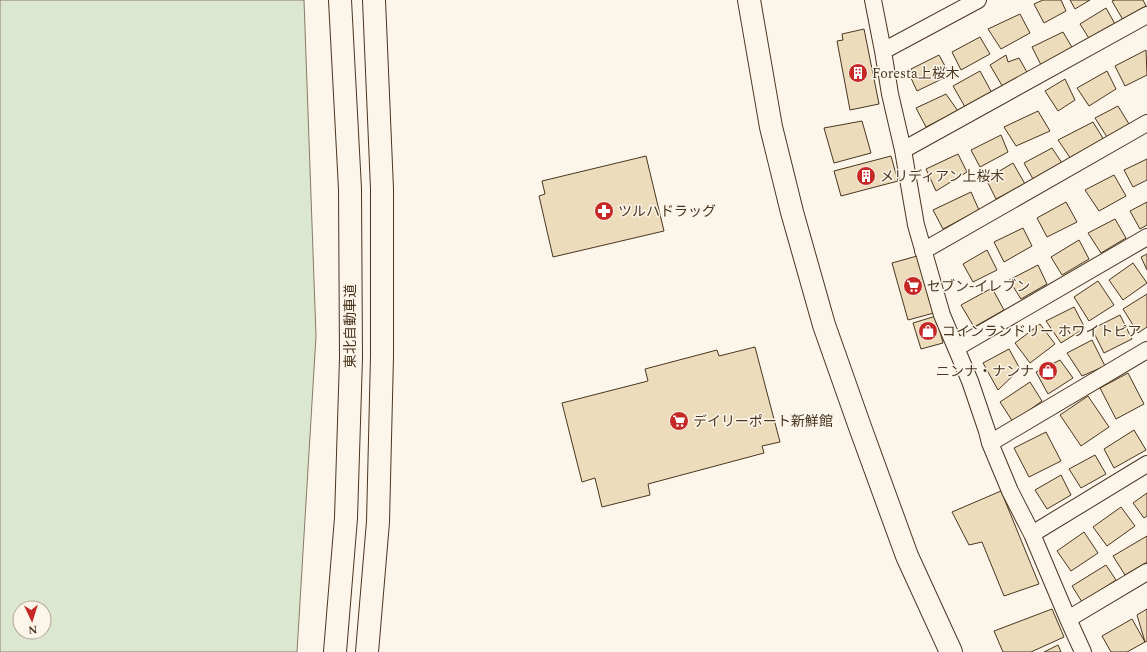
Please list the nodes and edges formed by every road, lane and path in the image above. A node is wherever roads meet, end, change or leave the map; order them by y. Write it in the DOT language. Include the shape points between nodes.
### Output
graph roads {
  1 [pos="340,0"];
  2 [pos="374,0"];
  3 [pos="749,0"];
  4 [pos="873,0"];
  5 [pos="978,0"];
  6 [pos="1147,15"];
  7 [pos="883,51"];
  8 [pos="1147,123"];
  9 [pos="903,150"];
  10 [pos="1147,236"];
  11 [pos="923,251"];
  12 [pos="956,348"];
  13 [pos="1147,350"];
  14 [pos="990,443"];
  15 [pos="1147,464"];
  16 [pos="1032,534"];
  17 [pos="1147,572"];
  18 [pos="1068,619"];
  19 [pos="335,652"];
  20 [pos="367,652"];
  21 [pos="951,652"];
  22 [pos="1083,652"];
  1 -- 19 [label="main road, 東北自動車道" via="350,189 351,358 346,518"];
  2 -- 20 [label="main road" via="382,189 382,356 378,522"];
  3 -- 21 [label="main road" via="771,127 824,325 907,556"];
  4 -- 7 [label="street"];
  5 -- 7 [label="street"];
  6 -- 9 [label="street"];
  7 -- 9 [label="street"];
  8 -- 11 [label="street"];
  9 -- 11 [label="street"];
  10 -- 12 [label="street"];
  11 -- 12 [label="street" via="942,315"];
  12 -- 14 [label="street" via="970,381"];
  13 -- 14 [label="street"];
  14 -- 16 [label="street"];
  15 -- 16 [label="street"];
  16 -- 18 [label="street"];
  17 -- 18 [label="street"];
  18 -- 22 [label="street"];
}
